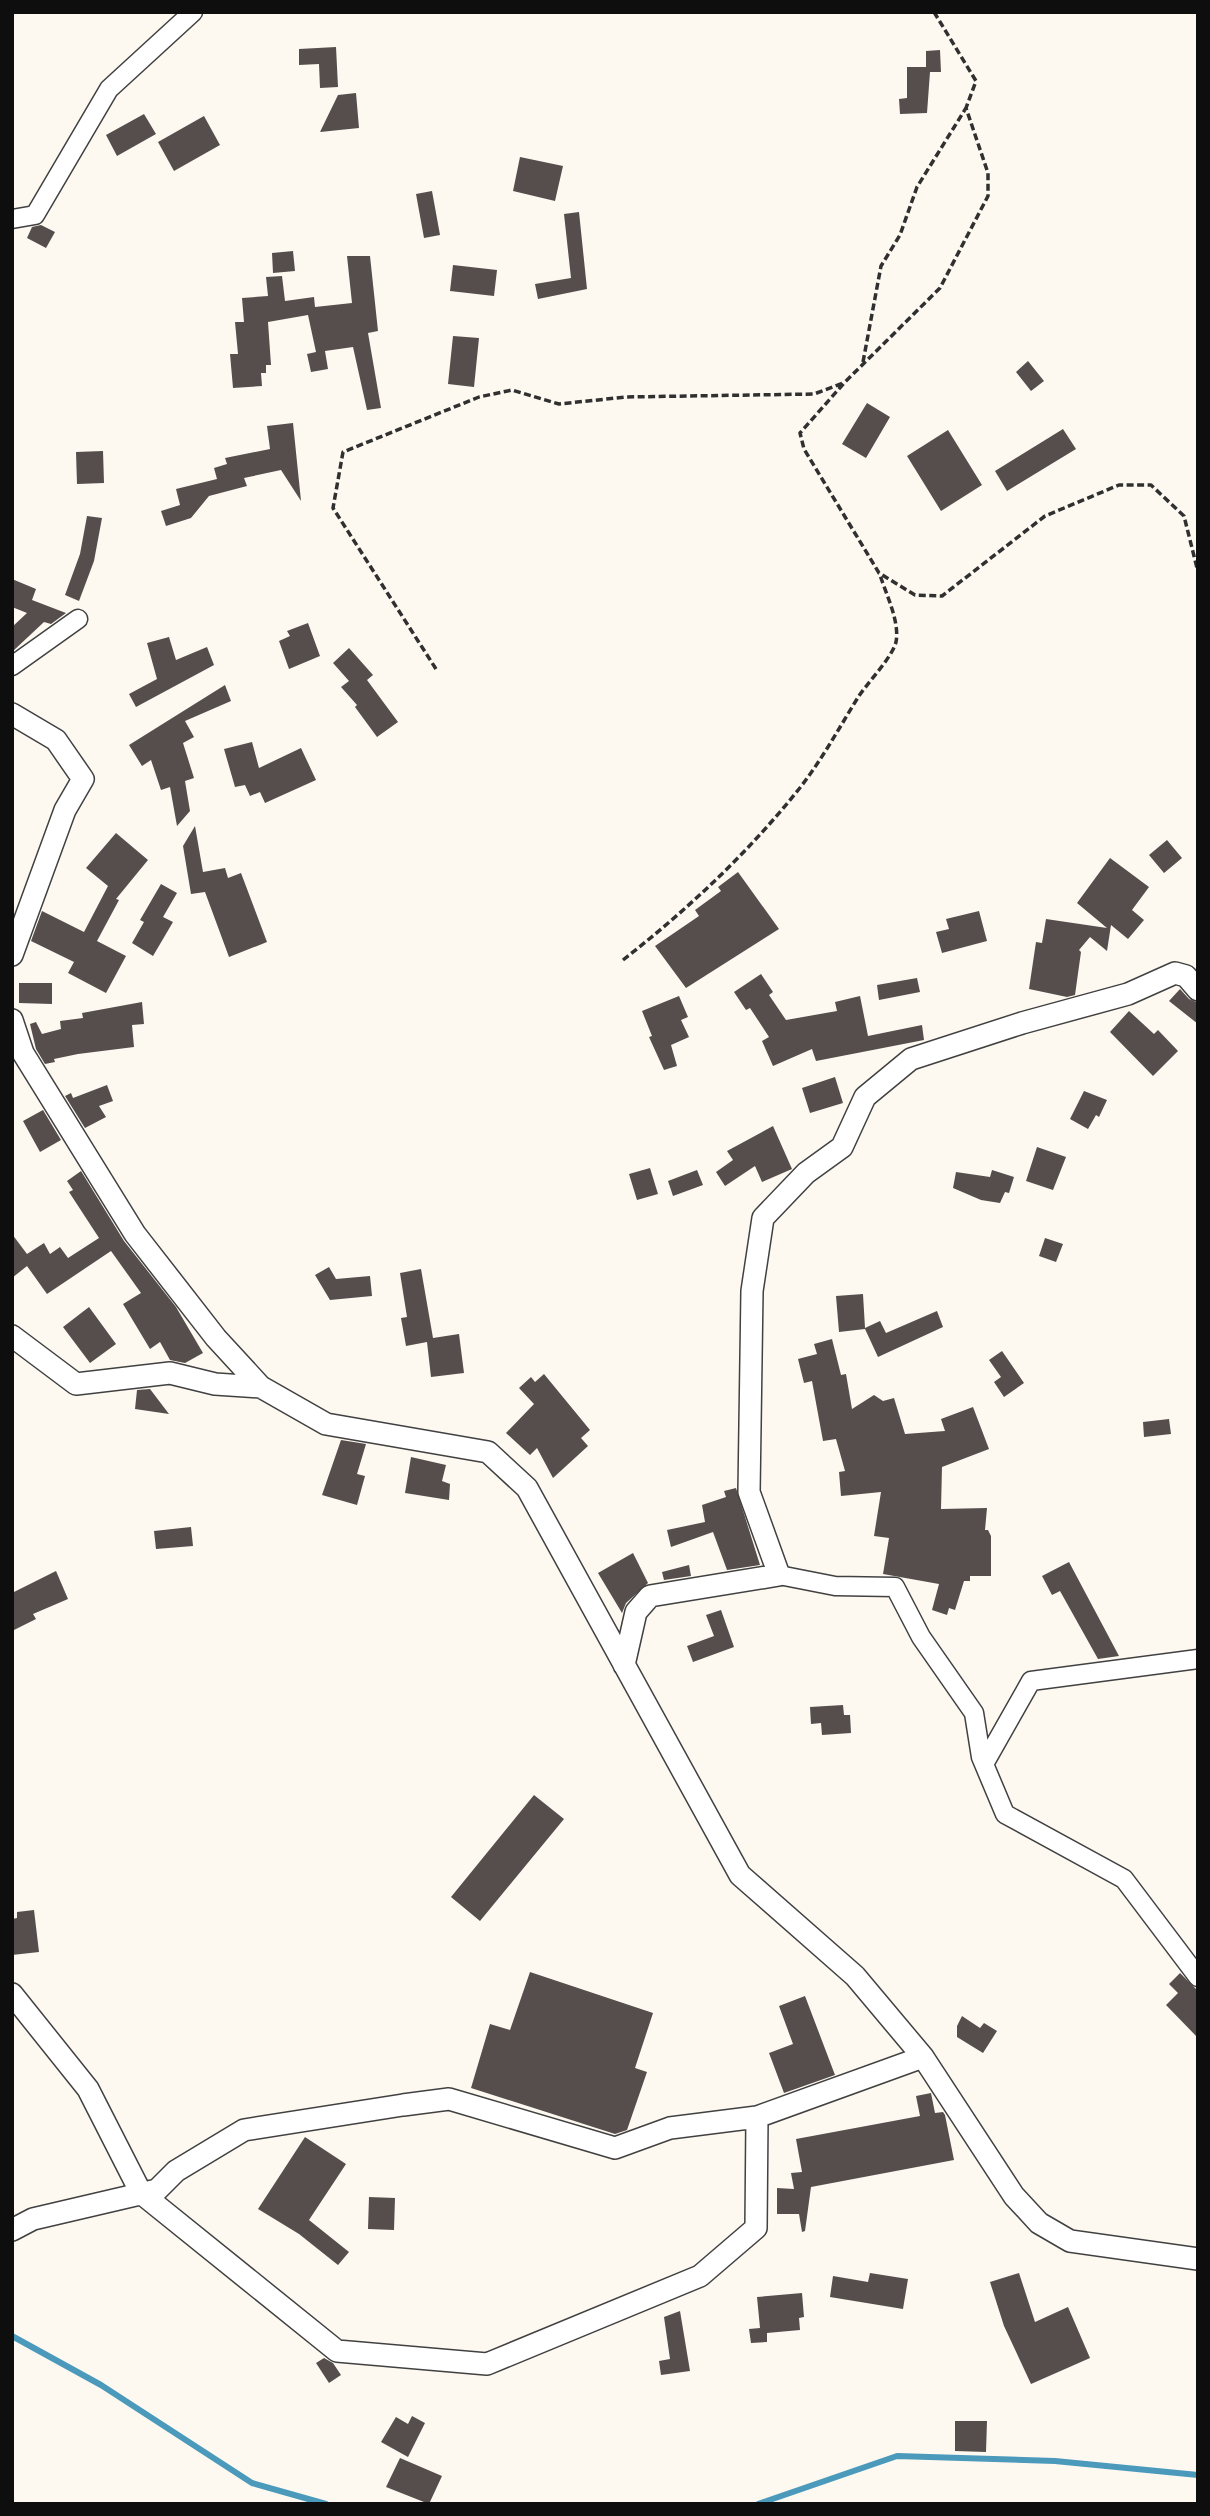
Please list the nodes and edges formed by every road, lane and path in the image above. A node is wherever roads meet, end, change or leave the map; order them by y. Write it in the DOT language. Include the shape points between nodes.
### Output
graph roads {
  1 [pos="193,12"];
  2 [pos="934,12"];
  3 [pos="966,108"];
  4 [pos="12,219"];
  5 [pos="863,365"];
  6 [pos="845,382"];
  7 [pos="1198,572"];
  8 [pos="879,573"];
  9 [pos="78,619"];
  10 [pos="12,666"];
  11 [pos="436,669"];
  12 [pos="12,714"];
  13 [pos="12,955"];
  14 [pos="623,960"];
  15 [pos="1198,990"];
  16 [pos="12,1020"];
  17 [pos="12,1336"];
  18 [pos="261,1387"];
  19 [pos="779,1576"];
  20 [pos="1198,1659"];
  21 [pos="624,1665"];
  22 [pos="984,1764"];
  23 [pos="1198,1977"];
  24 [pos="12,1994"];
  25 [pos="923,2057"];
  26 [pos="757,2117"];
  27 [pos="141,2193"];
  28 [pos="12,2230"];
  29 [pos="1198,2259"];
  1 -- 4 [label="street" via="109,89 35,215"];
  2 -- 3 [label="path" via="976,80"];
  3 -- 5 [label="path" via="917,187 900,235 881,266"];
  3 -- 5 [label="path" via="988,173 988,196 940,288"];
  5 -- 6 [label="path"];
  6 -- 8 [label="path" via="800,433 804,449"];
  6 -- 11 [label="path" via="814,394 626,397 559,404 512,390 479,397 343,452 333,508"];
  7 -- 8 [label="path" via="1184,516 1151,485 1119,485 1045,516 942,596 915,596"];
  8 -- 14 [label="path" via="897,630 896,644 830,744 740,858"];
  9 -- 10 [label="street"];
  12 -- 13 [label="street" via="56,740 83,779 65,810"];
  15 -- 19 [label="street" via="1186,976 1175,973 1128,994 911,1059 865,1097 842,1147 806,1173 763,1218 752,1291 749,1492"];
  16 -- 18 [label="street" via="23,1053 135,1234 216,1338"];
  17 -- 18 [label="street" via="76,1384 170,1373 215,1384"];
  18 -- 21 [label="street" via="326,1424 488,1452 527,1489"];
  19 -- 21 [label="street" via="650,1596 636,1612"];
  19 -- 22 [label="street" via="835,1586 895,1587 921,1637 974,1713"];
  20 -- 22 [label="street" via="1031,1681"];
  21 -- 25 [label="street" via="740,1875 855,1976"];
  22 -- 23 [label="street" via="1005,1814 1124,1879"];
  24 -- 27 [label="street" via="88,2090"];
  25 -- 26 [label="street"];
  25 -- 29 [label="street" via="1014,2196 1040,2223 1070,2241"];
  26 -- 27 [label="street" via="670,2128 615,2148 450,2099 244,2130 176,2171 157,2190"];
  26 -- 27 [label="street" via="756,2228 700,2276 487,2364 337,2351"];
  27 -- 28 [label="street" via="33,2219"];
}
